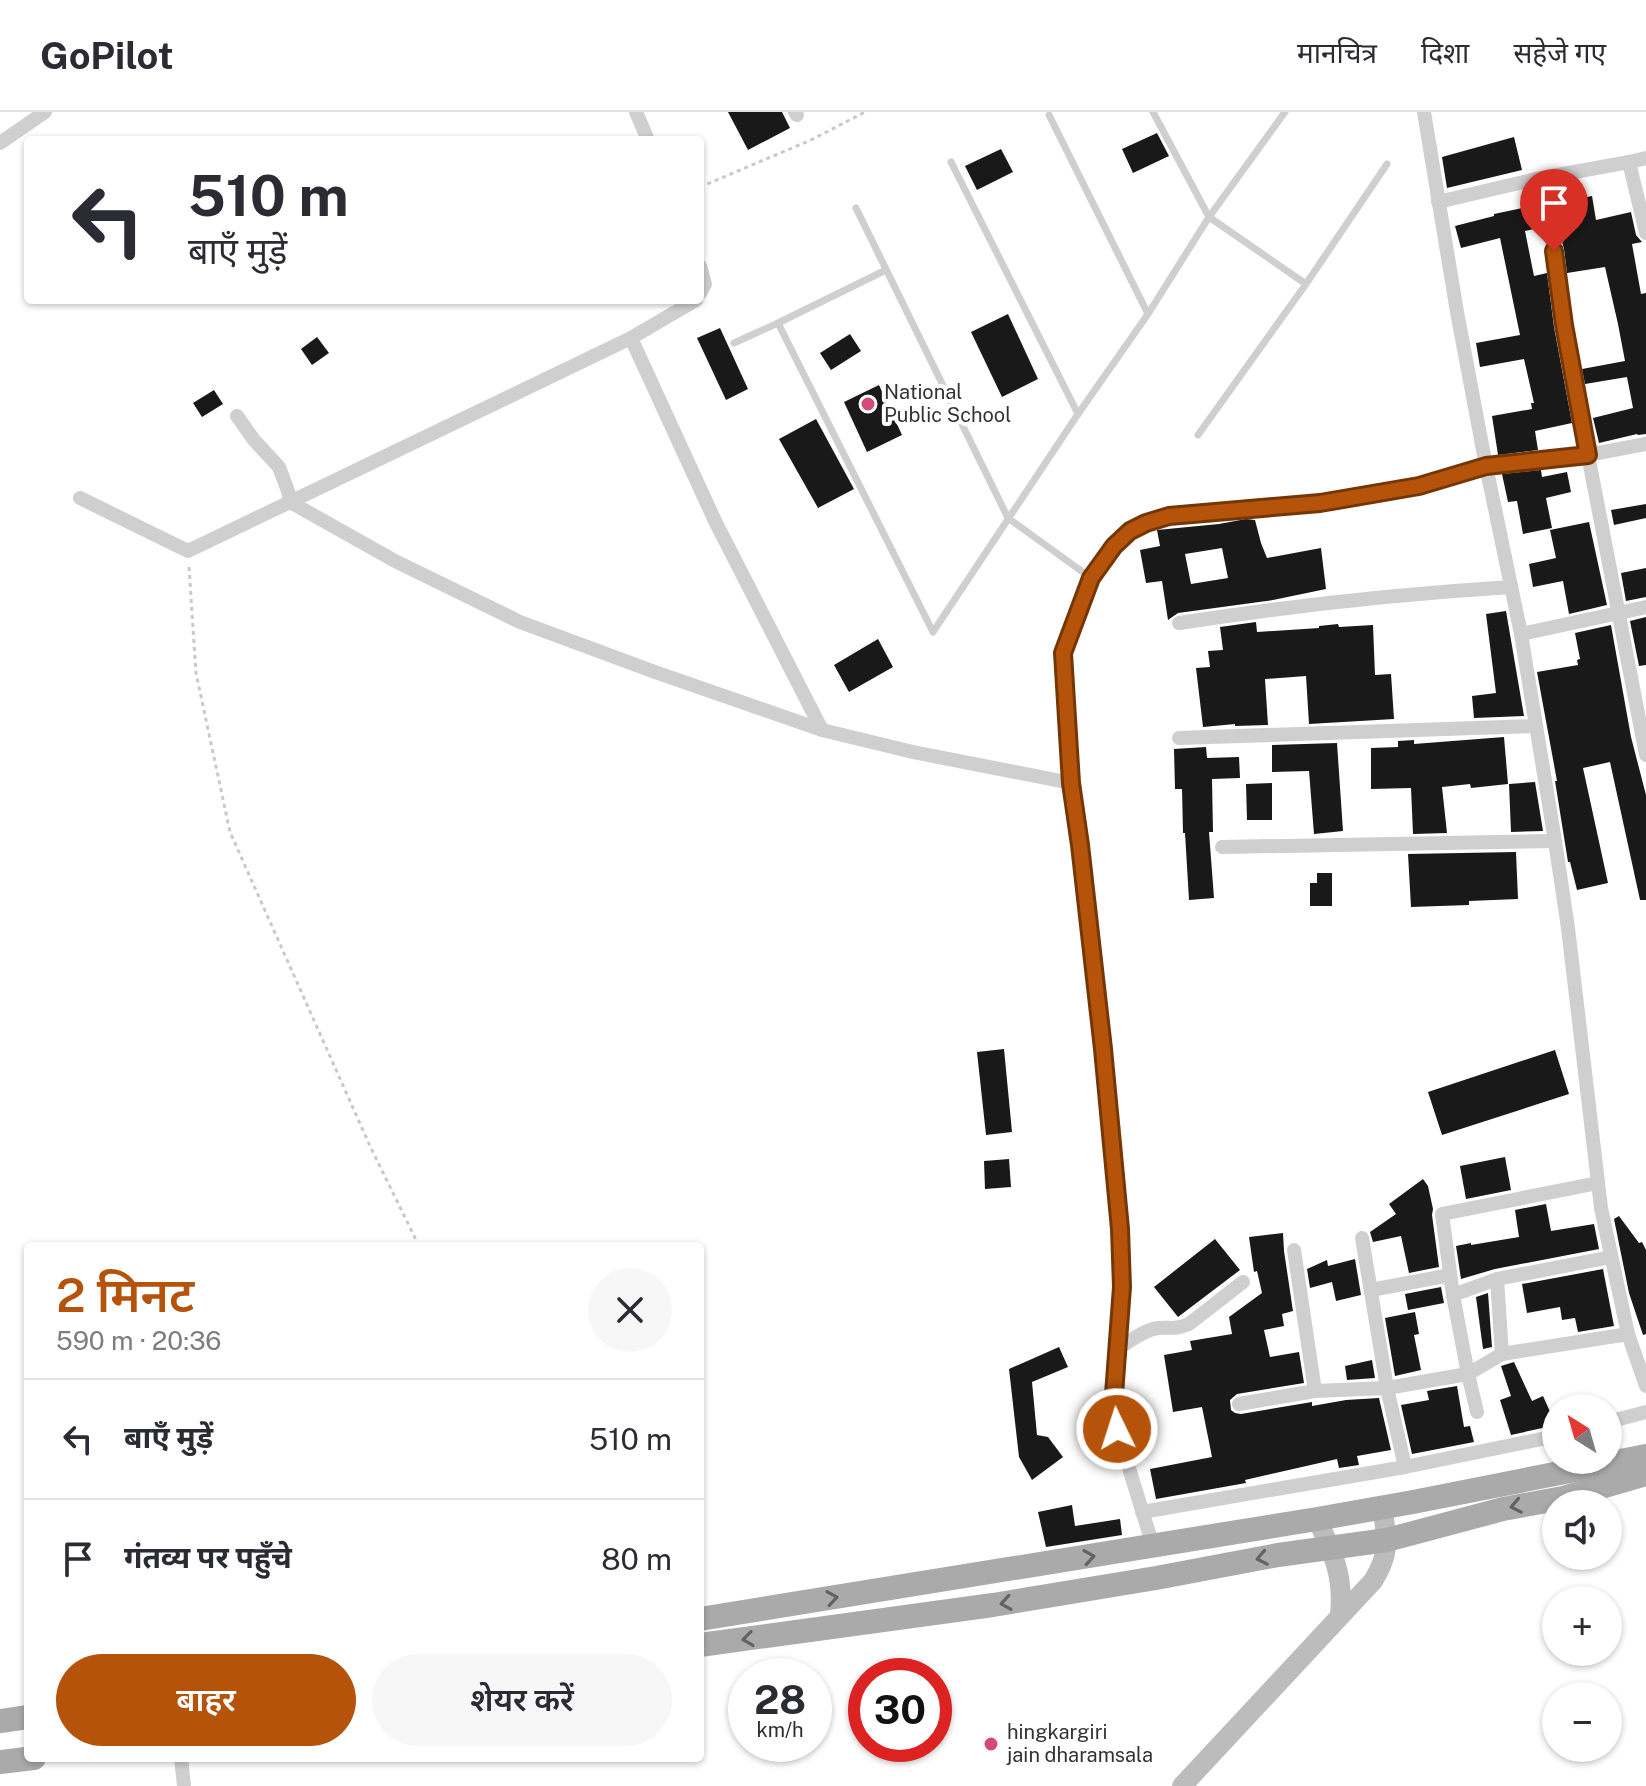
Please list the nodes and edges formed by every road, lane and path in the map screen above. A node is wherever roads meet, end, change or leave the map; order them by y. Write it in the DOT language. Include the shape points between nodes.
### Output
graph roads {
  1 [pos="45,112"];
  2 [pos="636,112"];
  3 [pos="865,112"];
  4 [pos="1153,112"];
  5 [pos="1285,112"];
  6 [pos="1424,112"];
  7 [pos="1049,115"];
  8 [pos="646,136"];
  9 [pos="0,143"];
  10 [pos="1646,158"];
  11 [pos="951,162"];
  12 [pos="1629,162"];
  13 [pos="1387,164"];
  14 [pos="1536,179"];
  15 [pos="704,185"];
  16 [pos="1438,202"];
  17 [pos="856,208"];
  18 [pos="1209,217"];
  19 [pos="1646,233"];
  20 [pos="886,270"];
  21 [pos="1306,284"];
  22 [pos="689,304"];
  23 [pos="1148,314"];
  24 [pos="778,323"];
  25 [pos="631,338"];
  26 [pos="734,343"];
  27 [pos="1078,414"];
  28 [pos="237,416"];
  29 [pos="1198,435"];
  30 [pos="1646,444"];
  31 [pos="1588,455"];
  32 [pos="1486,466"];
  33 [pos="80,498"];
  34 [pos="290,502"];
  35 [pos="1008,518"];
  36 [pos="188,551"];
  37 [pos="1091,578"];
  38 [pos="1511,587"];
  39 [pos="1646,607"];
  40 [pos="1619,613"];
  41 [pos="1179,623"];
  42 [pos="1521,634"];
  43 [pos="1536,726"];
  44 [pos="822,730"];
  45 [pos="1179,738"];
  46 [pos="1646,755"];
  47 [pos="1071,783"];
  48 [pos="1555,841"];
  49 [pos="1222,847"];
  50 [pos="1598,1183"];
  51 [pos="1362,1238"];
  52 [pos="417,1242"];
  53 [pos="1294,1250"];
  54 [pos="1611,1257"];
  55 [pos="1450,1275"];
  56 [pos="1497,1279"];
  57 [pos="1243,1282"];
  58 [pos="1371,1290"];
  59 [pos="1453,1295"];
  60 [pos="1628,1334"];
  61 [pos="1117,1349"];
  62 [pos="1502,1354"];
  63 [pos="1468,1374"];
  64 [pos="1646,1386"];
  65 [pos="1387,1388"];
  66 [pos="1315,1391"];
  67 [pos="1239,1404"];
  68 [pos="1477,1412"];
  69 [pos="1646,1412"];
  70 [pos="1622,1418"];
  71 [pos="1542,1439"];
  72 [pos="1646,1457"];
  73 [pos="1405,1467"];
  74 [pos="1646,1474"];
  75 [pos="1382,1506"];
  76 [pos="1142,1512"];
  77 [pos="1317,1519"];
  78 [pos="1387,1540"];
  79 [pos="1153,1546"];
  80 [pos="1330,1548"];
  81 [pos="1340,1615"];
  82 [pos="704,1618"];
  83 [pos="704,1644"];
  84 [pos="24,1718"];
  85 [pos="0,1721"];
  86 [pos="24,1759"];
  87 [pos="0,1762"];
  88 [pos="181,1762"];
  89 [pos="184,1786"];
  90 [pos="1182,1786"];
  1 -- 9 [label="street"];
  2 -- 8 [label="street"];
  3 -- 15 [label="path"];
  4 -- 18 [label="lane"];
  5 -- 18 [label="lane"];
  6 -- 16 [label="street"];
  7 -- 23 [label="lane"];
  10 -- 12 [label="street"];
  11 -- 27 [label="lane"];
  12 -- 14 [label="street"];
  12 -- 19 [label="street"];
  13 -- 21 [label="lane"];
  14 -- 16 [label="street"];
  14 -- 31 [label="street" via="1554,251"];
  16 -- 32 [label="street"];
  17 -- 20 [label="lane"];
  18 -- 21 [label="lane"];
  18 -- 23 [label="lane"];
  20 -- 24 [label="lane"];
  20 -- 35 [label="lane"];
  21 -- 29 [label="lane"];
  22 -- 25 [label="street"];
  23 -- 27 [label="lane"];
  24 -- 26 [label="lane"];
  24 -- 35 [label="lane" via="933,632"];
  25 -- 34 [label="street"];
  25 -- 44 [label="street" via="715,521"];
  27 -- 35 [label="lane"];
  28 -- 34 [label="street" via="279,467"];
  30 -- 31 [label="street"];
  31 -- 32 [label="street"];
  31 -- 40 [label="street"];
  32 -- 37 [label="lane" via="1419,486 1320,503 1169,516 1130,531"];
  32 -- 38 [label="street"];
  33 -- 36 [label="street"];
  34 -- 36 [label="street"];
  34 -- 44 [label="street" via="520,622"];
  35 -- 37 [label="lane"];
  36 -- 52 [label="path" via="196,673 230,832"];
  37 -- 47 [label="lane" via="1063,653"];
  38 -- 41 [label="street" via="1336,601"];
  38 -- 42 [label="street"];
  39 -- 40 [label="street"];
  40 -- 42 [label="street"];
  40 -- 46 [label="street"];
  42 -- 43 [label="street"];
  43 -- 45 [label="street"];
  43 -- 48 [label="street"];
  44 -- 47 [label="street"];
  47 -- 61 [label="street" via="1120,1229"];
  48 -- 49 [label="street"];
  48 -- 50 [label="street"];
  50 -- 54 [label="street"];
  50 -- 55 [label="street" via="1442,1214"];
  51 -- 58 [label="street"];
  53 -- 66 [label="street"];
  54 -- 56 [label="street"];
  54 -- 60 [label="street"];
  55 -- 58 [label="street"];
  55 -- 59 [label="street"];
  56 -- 59 [label="street"];
  56 -- 62 [label="street"];
  57 -- 61 [label="street" via="1189,1324 1157,1328"];
  58 -- 65 [label="street"];
  59 -- 63 [label="street"];
  60 -- 62 [label="street"];
  60 -- 64 [label="street"];
  61 -- 76 [label="street" via="1117,1429"];
  62 -- 63 [label="street"];
  63 -- 65 [label="street"];
  63 -- 68 [label="street"];
  65 -- 66 [label="street"];
  65 -- 73 [label="street"];
  66 -- 67 [label="street"];
  69 -- 70 [label="street"];
  71 -- 73 [label="street"];
  72 -- 75 [label="main road"];
  73 -- 76 [label="street"];
  74 -- 78 [label="main road, one-way"];
  75 -- 77 [label="main road"];
  75 -- 78 [label="main road"];
  76 -- 79 [label="street"];
  77 -- 79 [label="main road"];
  77 -- 80 [label="main road"];
  78 -- 80 [label="main road"];
  78 -- 81 [label="main road" via="1385,1560 1373,1581"];
  82 -- 79 [label="main road, one-way"];
  80 -- 81 [label="main road" via="1340,1579"];
  80 -- 83 [label="main road, one-way" via="993,1605"];
  81 -- 90 [label="main road"];
  84 -- 85 [label="main road"];
  86 -- 87 [label="main road"];
  88 -- 89 [label="street"];
}
